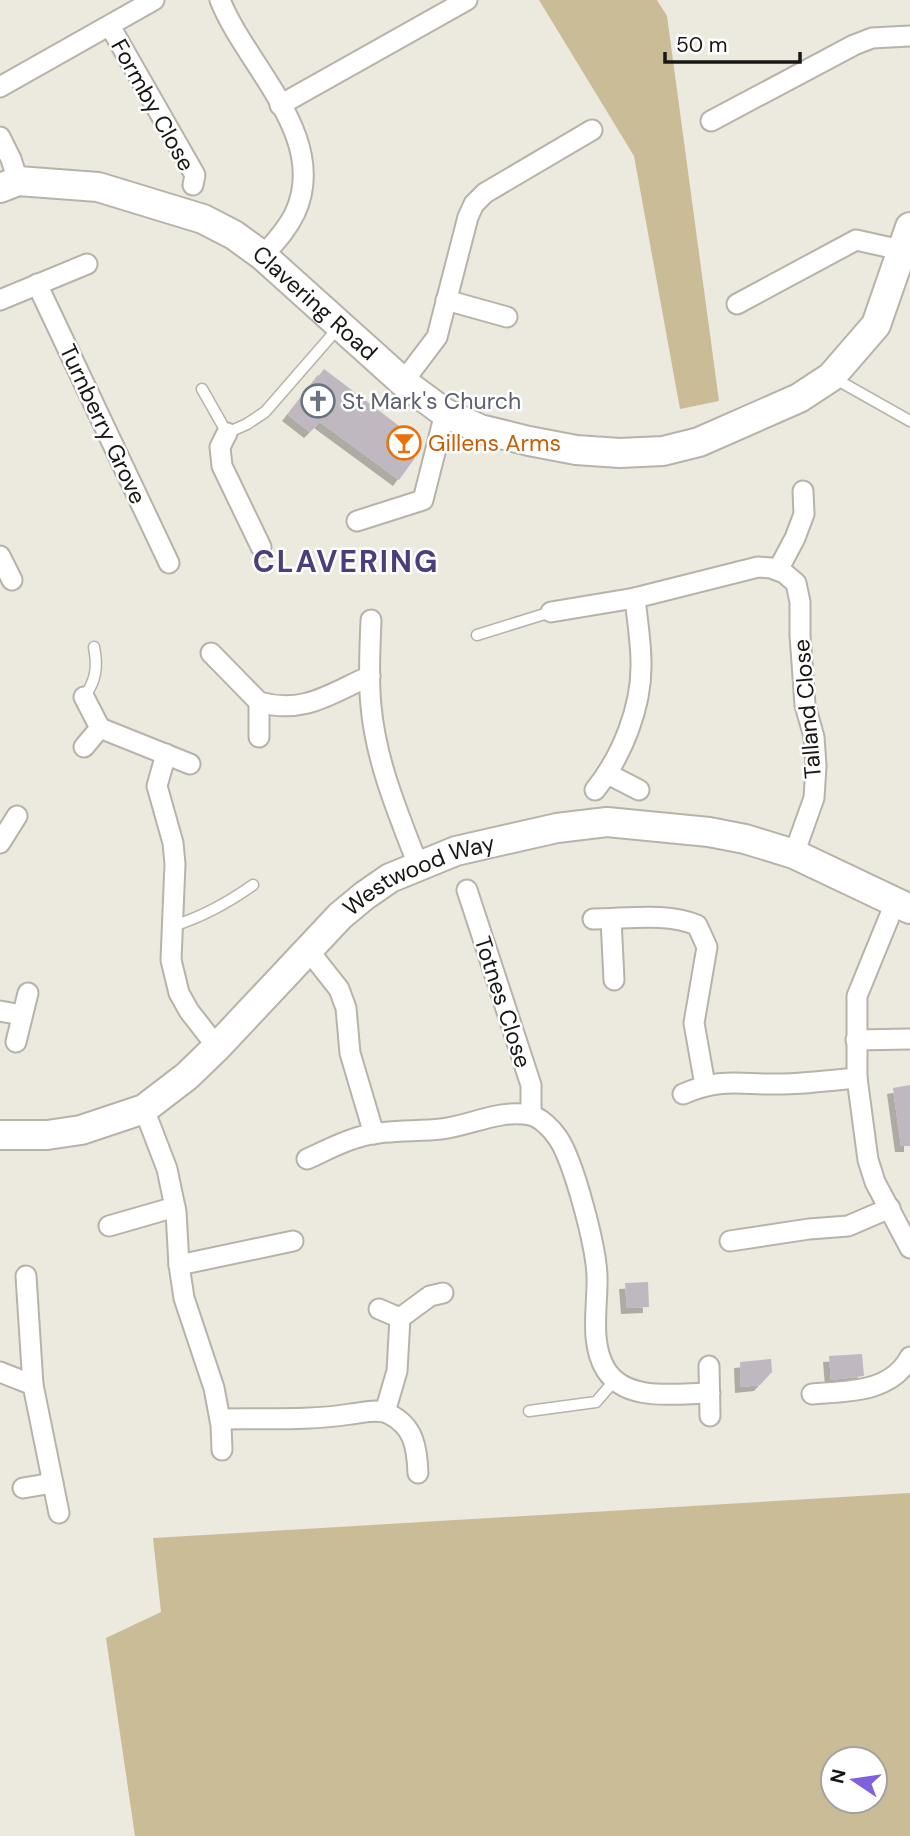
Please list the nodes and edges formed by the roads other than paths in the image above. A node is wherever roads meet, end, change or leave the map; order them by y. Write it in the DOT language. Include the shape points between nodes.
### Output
graph roads {
  1 [pos="154,0"];
  2 [pos="220,0"];
  3 [pos="467,0"];
  4 [pos="110,26"];
  5 [pos="910,36"];
  6 [pos="0,87"];
  7 [pos="280,105"];
  8 [pos="711,121"];
  9 [pos="593,130"];
  10 [pos="0,137"];
  11 [pos="9,185"];
  12 [pos="194,186"];
  13 [pos="906,239"];
  14 [pos="263,256"];
  15 [pos="87,264"];
  16 [pos="37,284"];
  17 [pos="446,299"];
  18 [pos="0,300"];
  19 [pos="737,304"];
  20 [pos="507,317"];
  21 [pos="340,327"];
  22 [pos="831,377"];
  23 [pos="403,382"];
  24 [pos="202,389"];
  25 [pos="444,414"];
  26 [pos="910,421"];
  27 [pos="228,433"];
  28 [pos="803,491"];
  29 [pos="357,521"];
  30 [pos="261,547"];
  31 [pos="0,556"];
  32 [pos="169,563"];
  33 [pos="778,570"];
  34 [pos="12,580"];
  35 [pos="635,598"];
  36 [pos="551,612"];
  37 [pos="371,620"];
  38 [pos="477,635"];
  39 [pos="94,647"];
  40 [pos="211,653"];
  41 [pos="370,676"];
  42 [pos="84,697"];
  43 [pos="258,702"];
  44 [pos="100,728"];
  45 [pos="259,737"];
  46 [pos="84,747"];
  47 [pos="166,754"];
  48 [pos="190,764"];
  49 [pos="608,774"];
  50 [pos="595,790"];
  51 [pos="639,790"];
  52 [pos="17,816"];
  53 [pos="0,843"];
  54 [pos="794,854"];
  55 [pos="418,865"];
  56 [pos="253,885"];
  57 [pos="467,890"];
  58 [pos="902,906"];
  59 [pos="173,926"];
  60 [pos="309,951"];
  61 [pos="614,981"];
  62 [pos="28,993"];
  63 [pos="0,1011"];
  64 [pos="22,1015"];
  65 [pos="910,1039"];
  66 [pos="856,1040"];
  67 [pos="16,1042"];
  68 [pos="217,1047"];
  69 [pos="857,1077"];
  70 [pos="705,1085"];
  71 [pos="683,1094"];
  72 [pos="144,1109"];
  73 [pos="531,1115"];
  74 [pos="374,1134"];
  75 [pos="0,1135"];
  76 [pos="307,1159"];
  77 [pos="175,1207"];
  78 [pos="890,1208"];
  79 [pos="109,1226"];
  80 [pos="293,1241"];
  81 [pos="730,1241"];
  82 [pos="910,1248"];
  83 [pos="178,1265"];
  84 [pos="26,1276"];
  85 [pos="443,1293"];
  86 [pos="379,1310"];
  87 [pos="400,1318"];
  88 [pos="910,1357"];
  89 [pos="709,1366"];
  90 [pos="0,1372"];
  91 [pos="615,1380"];
  92 [pos="33,1385"];
  93 [pos="710,1393"];
  94 [pos="812,1394"];
  95 [pos="529,1411"];
  96 [pos="385,1412"];
  97 [pos="710,1416"];
  98 [pos="220,1419"];
  99 [pos="222,1450"];
  100 [pos="418,1473"];
  101 [pos="53,1483"];
  102 [pos="23,1488"];
  103 [pos="59,1513"];
  1 -- 4 [label="street, Formby Close"];
  2 -- 7 [label="street"];
  3 -- 7 [label="street"];
  4 -- 6 [label="street, Formby Close"];
  4 -- 12 [label="street, Formby Close" via="195,175"];
  5 -- 8 [label="street" via="872,38 854,45 778,91"];
  7 -- 14 [label="street" via="298,137 301,188 295,214"];
  9 -- 17 [label="street" via="485,193 474,204"];
  10 -- 11 [label="street" via="11,159"];
  11 -- 14 [label="street, Clavering Road" via="40,181 98,187 203,219"];
  13 -- 19 [label="street, Clavering Road" via="856,240"];
  13 -- 22 [label="street, Clavering Road" via="876,325"];
  14 -- 21 [label="street, Clavering Road"];
  15 -- 16 [label="street"];
  16 -- 18 [label="street"];
  16 -- 32 [label="street, Turnberry Grove"];
  17 -- 20 [label="street"];
  17 -- 23 [label="street" via="437,337"];
  21 -- 23 [label="street, Clavering Road"];
  21 -- 27 [label="lane" via="265,412"];
  22 -- 25 [label="street, Clavering Road" via="799,398 732,429 663,451 576,450 480,429"];
  22 -- 26 [label="lane"];
  23 -- 25 [label="street, Clavering Road"];
  24 -- 27 [label="lane"];
  25 -- 29 [label="street" via="423,500"];
  27 -- 30 [label="street" via="220,447 222,466"];
  28 -- 33 [label="street" via="804,514"];
  31 -- 34 [label="street"];
  33 -- 35 [label="street" via="758,567"];
  33 -- 54 [label="street, Talland Close" via="796,583 800,602 805,705 816,766 814,797"];
  35 -- 36 [label="street"];
  35 -- 49 [label="street" via="641,664 637,699"];
  36 -- 38 [label="lane"];
  37 -- 41 [label="street"];
  39 -- 42 [label="lane" via="97,671"];
  40 -- 43 [label="street"];
  41 -- 43 [label="street" via="318,702 276,707"];
  41 -- 55 [label="street" via="371,706 386,780"];
  42 -- 44 [label="street"];
  43 -- 45 [label="street"];
  44 -- 46 [label="street"];
  44 -- 47 [label="street"];
  47 -- 48 [label="street"];
  47 -- 59 [label="street" via="157,786 173,843"];
  49 -- 50 [label="street"];
  49 -- 51 [label="street"];
  52 -- 53 [label="street"];
  54 -- 55 [label="street, Westwood Way" via="709,832 607,822 456,850"];
  54 -- 58 [label="street, Westwood Way"];
  55 -- 60 [label="street, Westwood Way" via="364,896"];
  56 -- 59 [label="lane" via="231,901"];
  57 -- 73 [label="street, Totnes Close" via="531,1085"];
  58 -- 66 [label="street" via="857,996"];
  59 -- 68 [label="street" via="172,960 179,993"];
  60 -- 68 [label="street, Westwood Way"];
  60 -- 74 [label="street" via="339,989 346,1008 350,1053"];
  61 -- 70 [label="street" via="602,919 685,919 697,925 707,947 694,1023"];
  62 -- 64 [label="street"];
  63 -- 64 [label="street"];
  64 -- 67 [label="street"];
  65 -- 66 [label="street"];
  66 -- 69 [label="street"];
  68 -- 72 [label="street, Westwood Way"];
  69 -- 70 [label="street"];
  69 -- 78 [label="street" via="868,1160"];
  70 -- 71 [label="street"];
  72 -- 75 [label="street, Westwood Way" via="81,1130"];
  72 -- 77 [label="street" via="167,1169"];
  73 -- 74 [label="street" via="498,1115 442,1129"];
  73 -- 91 [label="street" via="558,1138 570,1164 592,1241 598,1347"];
  74 -- 76 [label="street"];
  77 -- 79 [label="street"];
  77 -- 83 [label="street"];
  78 -- 81 [label="street" via="848,1226"];
  78 -- 82 [label="street"];
  80 -- 83 [label="street"];
  83 -- 98 [label="street"];
  84 -- 92 [label="street"];
  85 -- 87 [label="street" via="430,1296"];
  86 -- 87 [label="street"];
  87 -- 96 [label="street" via="397,1371"];
  88 -- 94 [label="street" via="891,1378 874,1387"];
  89 -- 93 [label="street"];
  90 -- 92 [label="street"];
  91 -- 93 [label="street" via="627,1389 656,1394"];
  91 -- 95 [label="lane" via="596,1402"];
  92 -- 101 [label="street"];
  93 -- 97 [label="street"];
  96 -- 98 [label="street"];
  96 -- 100 [label="street" via="407,1426 416,1445"];
  98 -- 99 [label="street"];
  101 -- 102 [label="street"];
  101 -- 103 [label="street"];
}
